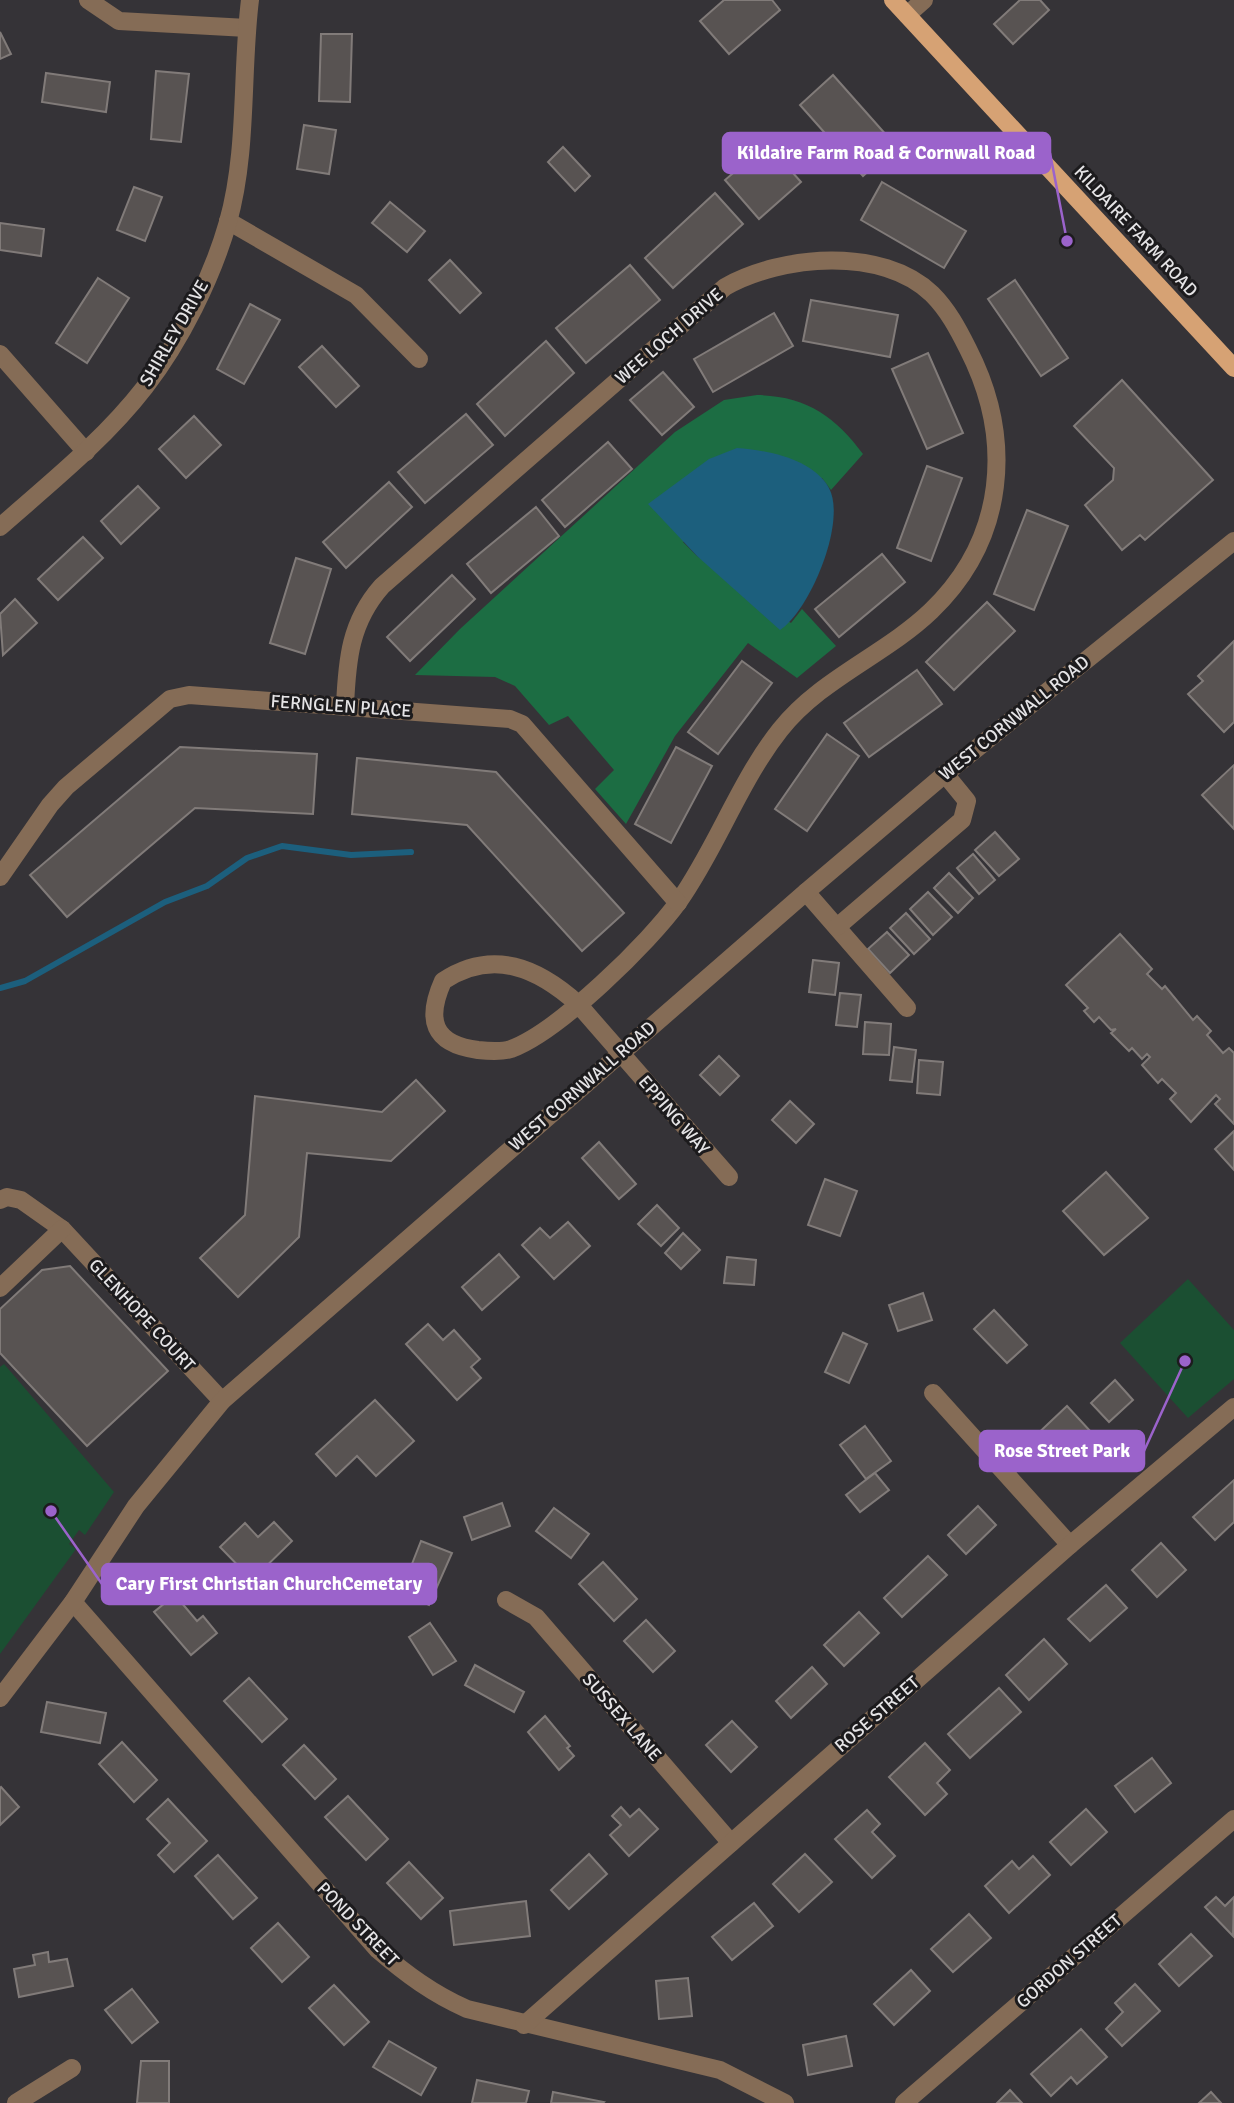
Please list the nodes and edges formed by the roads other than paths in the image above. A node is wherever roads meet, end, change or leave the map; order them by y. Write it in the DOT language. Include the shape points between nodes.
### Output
graph roads {
  1 [pos="88,0"];
  2 [pos="250,0"];
  3 [pos="893,0"];
  4 [pos="924,0"];
  5 [pos="907,15"];
  6 [pos="247,28"];
  7 [pos="228,221"];
  8 [pos="0,354"];
  9 [pos="419,359"];
  10 [pos="1234,368"];
  11 [pos="86,452"];
  12 [pos="0,527"];
  13 [pos="1234,541"];
  14 [pos="345,706"];
  15 [pos="945,774"];
  16 [pos="0,877"];
  17 [pos="806,892"];
  18 [pos="678,903"];
  19 [pos="837,927"];
  20 [pos="578,1004"];
  21 [pos="907,1008"];
  22 [pos="620,1053"];
  23 [pos="729,1177"];
  24 [pos="0,1199"];
  25 [pos="62,1229"];
  26 [pos="0,1288"];
  27 [pos="933,1393"];
  28 [pos="222,1401"];
  29 [pos="1234,1408"];
  30 [pos="1070,1545"];
  31 [pos="506,1600"];
  32 [pos="73,1602"];
  33 [pos="0,1698"];
  34 [pos="1234,1819"];
  35 [pos="731,1843"];
  36 [pos="524,2025"];
  37 [pos="72,2068"];
  38 [pos="16,2103"];
  39 [pos="785,2103"];
  40 [pos="904,2103"];
  1 -- 6 [label="street" via="119,22"];
  2 -- 6 [label="street, SHIRLEY DRIVE"];
  3 -- 5 [label="main road, KILDAIRE FARM ROAD"];
  4 -- 5 [label="street"];
  5 -- 10 [label="main road, KILDAIRE FARM ROAD"];
  6 -- 7 [label="street, SHIRLEY DRIVE" via="238,165"];
  7 -- 9 [label="street" via="356,295"];
  7 -- 11 [label="street, SHIRLEY DRIVE" via="202,290 177,337 146,387"];
  8 -- 11 [label="street"];
  11 -- 12 [label="street, SHIRLEY DRIVE"];
  13 -- 15 [label="street, WEST CORNWALL ROAD"];
  14 -- 16 [label="street, FERNGLEN PLACE" via="189,695 170,699 58,796"];
  14 -- 18 [label="street, FERNGLEN PLACE" via="510,719 522,724"];
  14 -- 18 [label="street, WEE LOCH DRIVE" via="349,646 361,613 382,586 726,287 778,267 834,262 882,266 916,281 953,321 981,374 992,407 997,466 985,525 960,575 932,609 816,695 781,729"];
  15 -- 17 [label="street, WEST CORNWALL ROAD"];
  15 -- 19 [label="street" via="967,802 962,820"];
  17 -- 19 [label="street"];
  17 -- 22 [label="street, WEST CORNWALL ROAD"];
  18 -- 20 [label="street, WEE LOCH DRIVE"];
  19 -- 21 [label="street"];
  20 -- 20 [label="street, WEE LOCH DRIVE" via="552,980 519,966 478,964 443,981 432,1017 436,1030 448,1040 479,1050 507,1051 531,1040"];
  20 -- 22 [label="street, EPPING WAY"];
  22 -- 23 [label="street, EPPING WAY"];
  22 -- 28 [label="street, WEST CORNWALL ROAD"];
  24 -- 25 [label="street, GLENHOPE COURT" via="21,1200"];
  25 -- 26 [label="street"];
  25 -- 28 [label="street, GLENHOPE COURT"];
  27 -- 30 [label="street"];
  28 -- 32 [label="street, WEST CORNWALL ROAD" via="136,1506"];
  29 -- 30 [label="street, ROSE STREET"];
  30 -- 35 [label="street, ROSE STREET"];
  31 -- 35 [label="street, SUSSEX LANE" via="536,1617"];
  32 -- 33 [label="street, WEST CORNWALL ROAD"];
  32 -- 36 [label="street, POND STREET" via="378,1950 438,1996"];
  34 -- 40 [label="street, GORDON STREET"];
  35 -- 36 [label="street, ROSE STREET"];
  36 -- 39 [label="street, POND STREET" via="720,2070"];
  37 -- 38 [label="street"];
}
